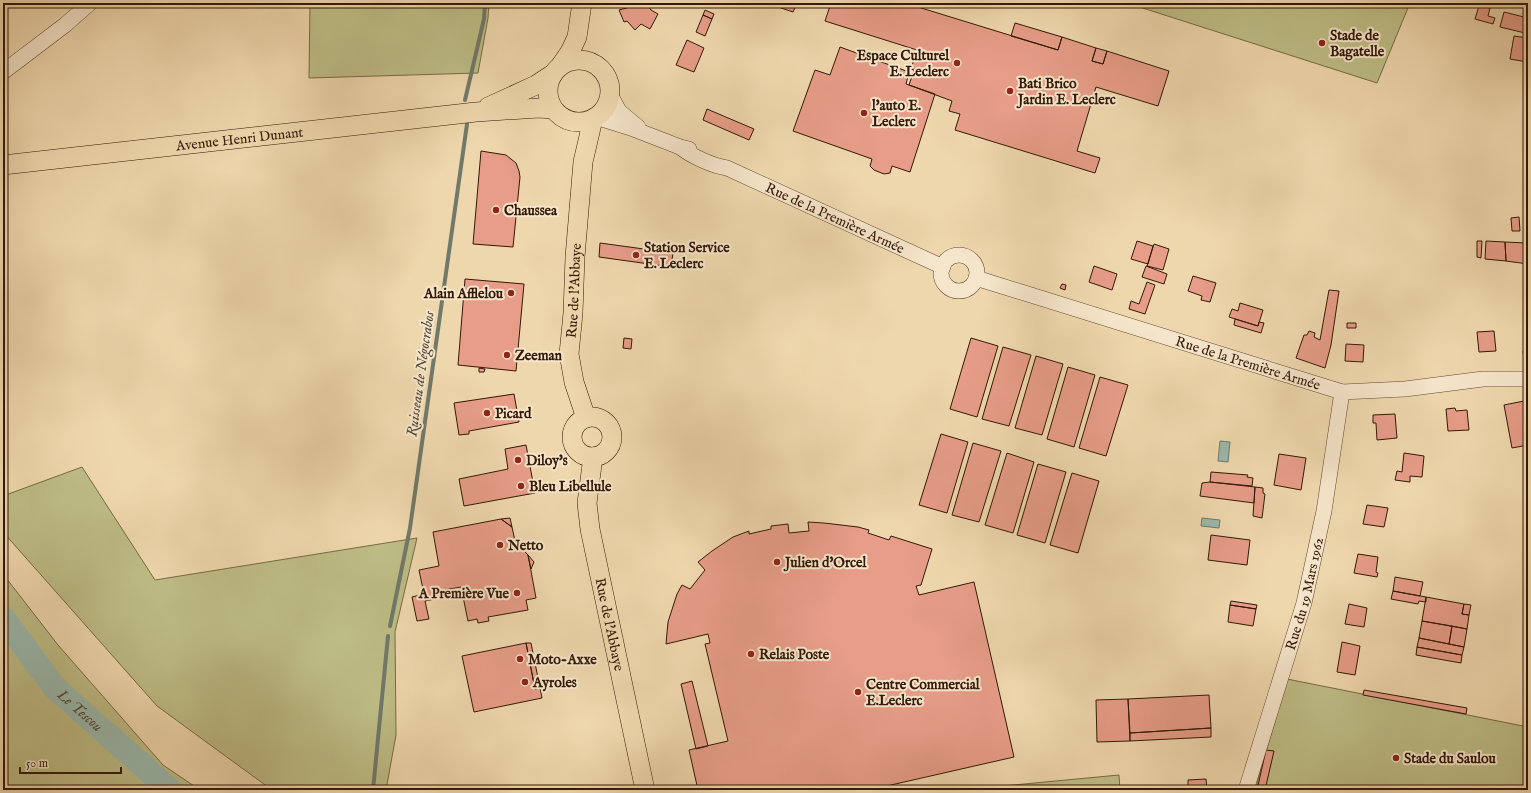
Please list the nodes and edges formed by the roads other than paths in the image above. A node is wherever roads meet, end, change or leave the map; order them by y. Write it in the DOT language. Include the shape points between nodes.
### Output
graph roads {
  1 [pos="90,3"];
  2 [pos="582,5"];
  3 [pos="596,64"];
  4 [pos="557,70"];
  5 [pos="3,72"];
  6 [pos="610,96"];
  7 [pos="476,112"];
  8 [pos="559,113"];
  9 [pos="595,118"];
  10 [pos="652,136"];
  11 [pos="583,162"];
  12 [pos="3,165"];
  13 [pos="943,266"];
  14 [pos="976,278"];
  15 [pos="1528,379"];
  16 [pos="1342,392"];
  17 [pos="586,418"];
  18 [pos="593,457"];
  19 [pos="645,790"];
  20 [pos="1246,790"];
  1 -- 5 [label="street"];
  2 -- 3 [label="main road, Avenue Henri Dunant" via="586,38"];
  2 -- 4 [label="main road, Avenue Henri Dunant" via="577,38"];
  3 -- 4 [label="main road" via="579,59 569,61"];
  3 -- 6 [label="main road" via="607,75"];
  4 -- 7 [label="main road, Avenue Henri Dunant" via="536,85"];
  4 -- 8 [label="main road" via="549,82 548,91 550,100"];
  6 -- 9 [label="main road" via="603,112"];
  6 -- 10 [label="street, Rue de la Première Armée" via="624,116"];
  7 -- 8 [label="main road, Avenue Henri Dunant" via="540,108"];
  7 -- 12 [label="main road, Avenue Henri Dunant"];
  8 -- 9 [label="main road" via="574,122"];
  8 -- 11 [label="main road, Rue de l'Abbaye"];
  9 -- 10 [label="street, Rue de la Première Armée"];
  9 -- 11 [label="main road, Rue de l'Abbaye"];
  10 -- 13 [label="street, Rue de la Première Armée"];
  11 -- 17 [label="main road, Rue de l'Abbaye" via="569,354 574,382"];
  13 -- 14 [label="street" via="955,256 966,256 976,268"];
  13 -- 14 [label="street" via="945,283 953,290 970,287"];
  14 -- 16 [label="street, Rue de la Première Armée"];
  15 -- 16 [label="street, Rue de la Première Armée" via="1483,379 1405,389"];
  16 -- 20 [label="street, Rue du 19 Mars 1962" via="1324,511 1304,603"];
  17 -- 18 [label="main road" via="576,425 572,436 578,451"];
  17 -- 18 [label="main road" via="603,420 608,424 612,435 608,450"];
  18 -- 19 [label="main road, Rue de l'Abbaye" via="588,503 590,528"];
}
